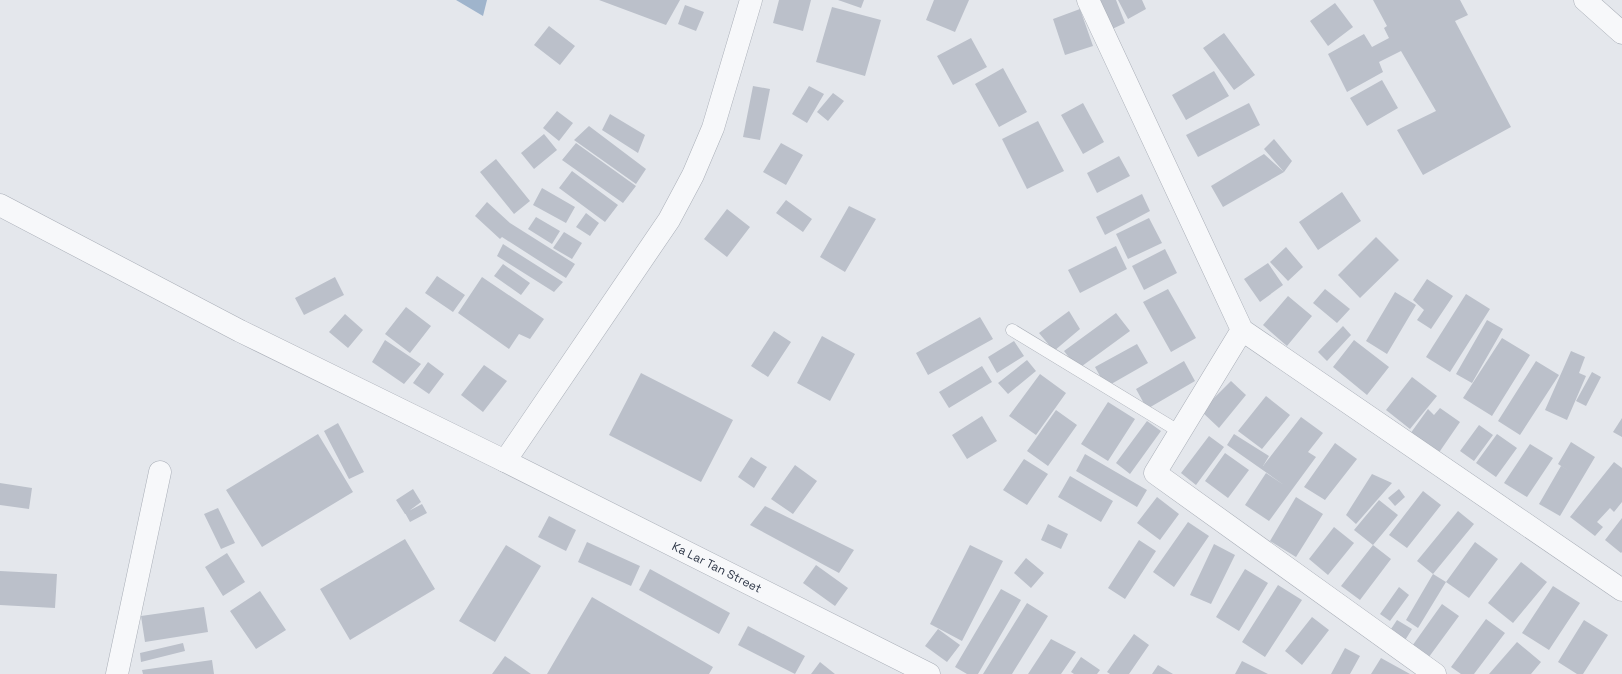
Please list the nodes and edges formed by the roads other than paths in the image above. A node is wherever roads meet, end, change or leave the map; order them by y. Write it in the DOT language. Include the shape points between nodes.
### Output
graph roads {
  1 [pos="751,0"];
  2 [pos="1088,0"];
  3 [pos="1585,0"];
  4 [pos="1622,33"];
  5 [pos="0,205"];
  6 [pos="1012,330"];
  7 [pos="1242,330"];
  8 [pos="1180,432"];
  9 [pos="505,461"];
  10 [pos="160,472"];
  11 [pos="1622,590"];
  12 [pos="117,674"];
  13 [pos="929,674"];
  14 [pos="1435,674"];
  1 -- 9 [label="street" via="713,128 693,175 669,220"];
  2 -- 7 [label="street"];
  3 -- 4 [label="street"];
  5 -- 9 [label="street, Ka Lar Tan Street" via="240,331"];
  6 -- 8 [label="lane"];
  7 -- 8 [label="street"];
  7 -- 11 [label="street"];
  8 -- 14 [label="street" via="1155,473"];
  9 -- 13 [label="street, Ka Lar Tan Street"];
  10 -- 12 [label="street"];
}
